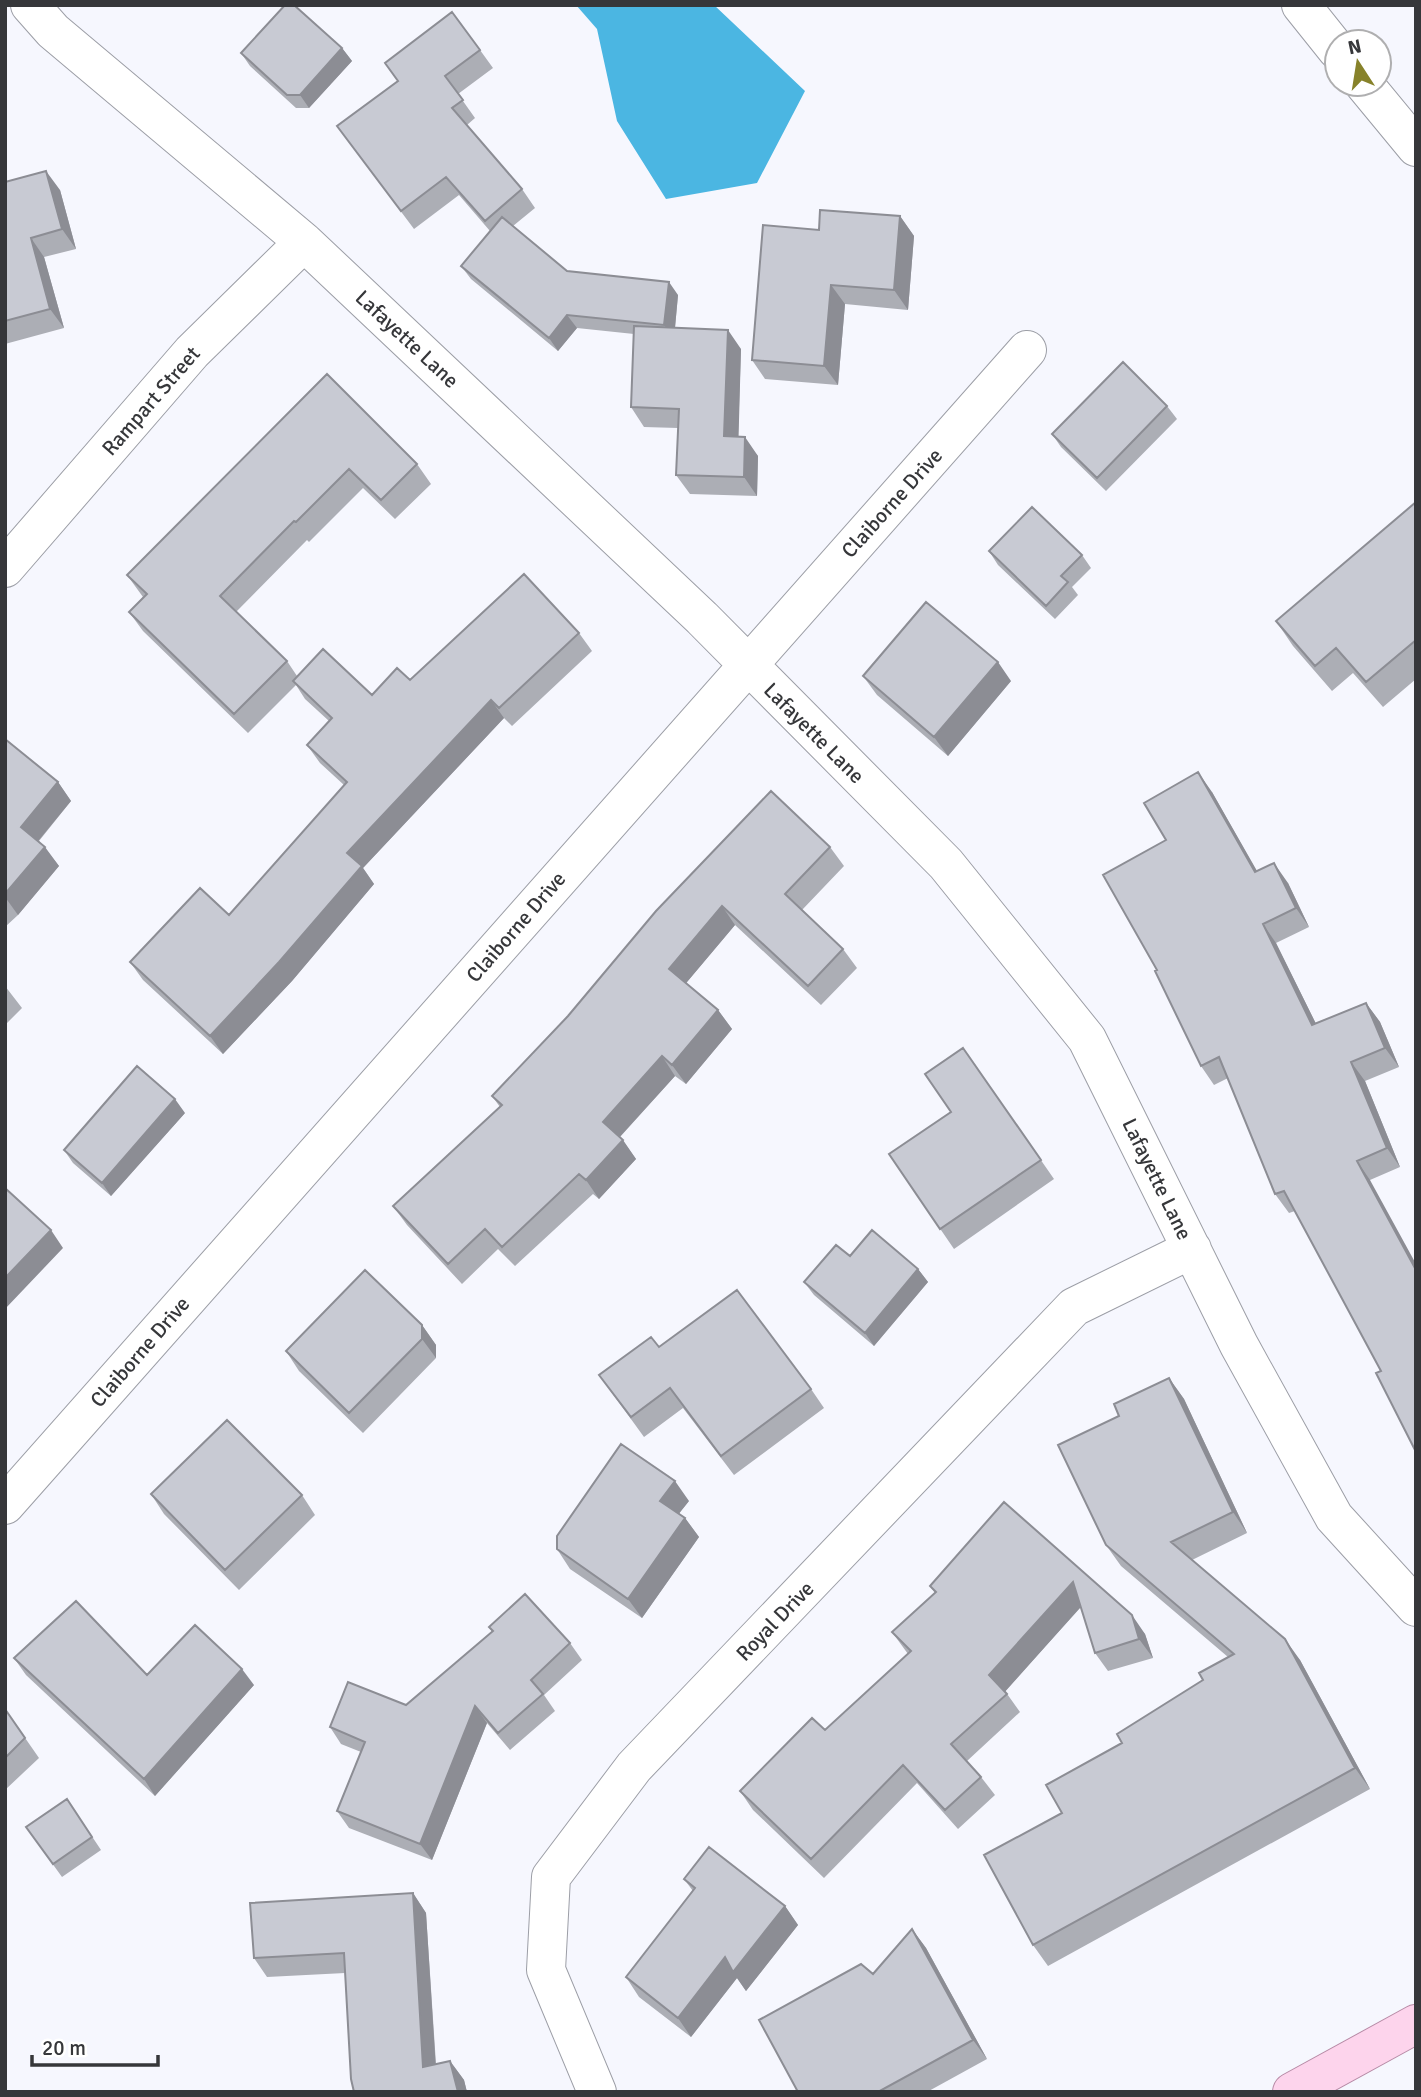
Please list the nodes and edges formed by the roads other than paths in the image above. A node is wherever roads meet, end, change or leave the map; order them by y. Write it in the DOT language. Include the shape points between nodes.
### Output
graph roads {
  1 [pos="30,5"];
  2 [pos="1301,5"];
  3 [pos="1323,32"];
  4 [pos="1376,98"];
  5 [pos="1416,147"];
  6 [pos="304,242"];
  7 [pos="1027,350"];
  8 [pos="5,568"];
  9 [pos="747,666"];
  10 [pos="1192,1249"];
  11 [pos="5,1505"];
  12 [pos="1416,1608"];
  13 [pos="1416,2024"];
  14 [pos="597,2092"];
  15 [pos="1292,2092"];
  1 -- 6 [label="street, Lafayette Lane" via="53,31"];
  2 -- 3 [label="street"];
  4 -- 5 [label="street"];
  6 -- 8 [label="street, Rampart Street" via="192,352"];
  6 -- 9 [label="street, Lafayette Lane" via="702,618"];
  7 -- 9 [label="street, Claiborne Drive"];
  9 -- 10 [label="street, Lafayette Lane" via="946,864 1087,1039"];
  9 -- 11 [label="street, Claiborne Drive"];
  10 -- 12 [label="street, Lafayette Lane" via="1334,1517"];
  10 -- 14 [label="street, Royal Drive" via="1074,1307 634,1767 551,1877 546,1970"];
  13 -- 15 [label="main road"];
}
